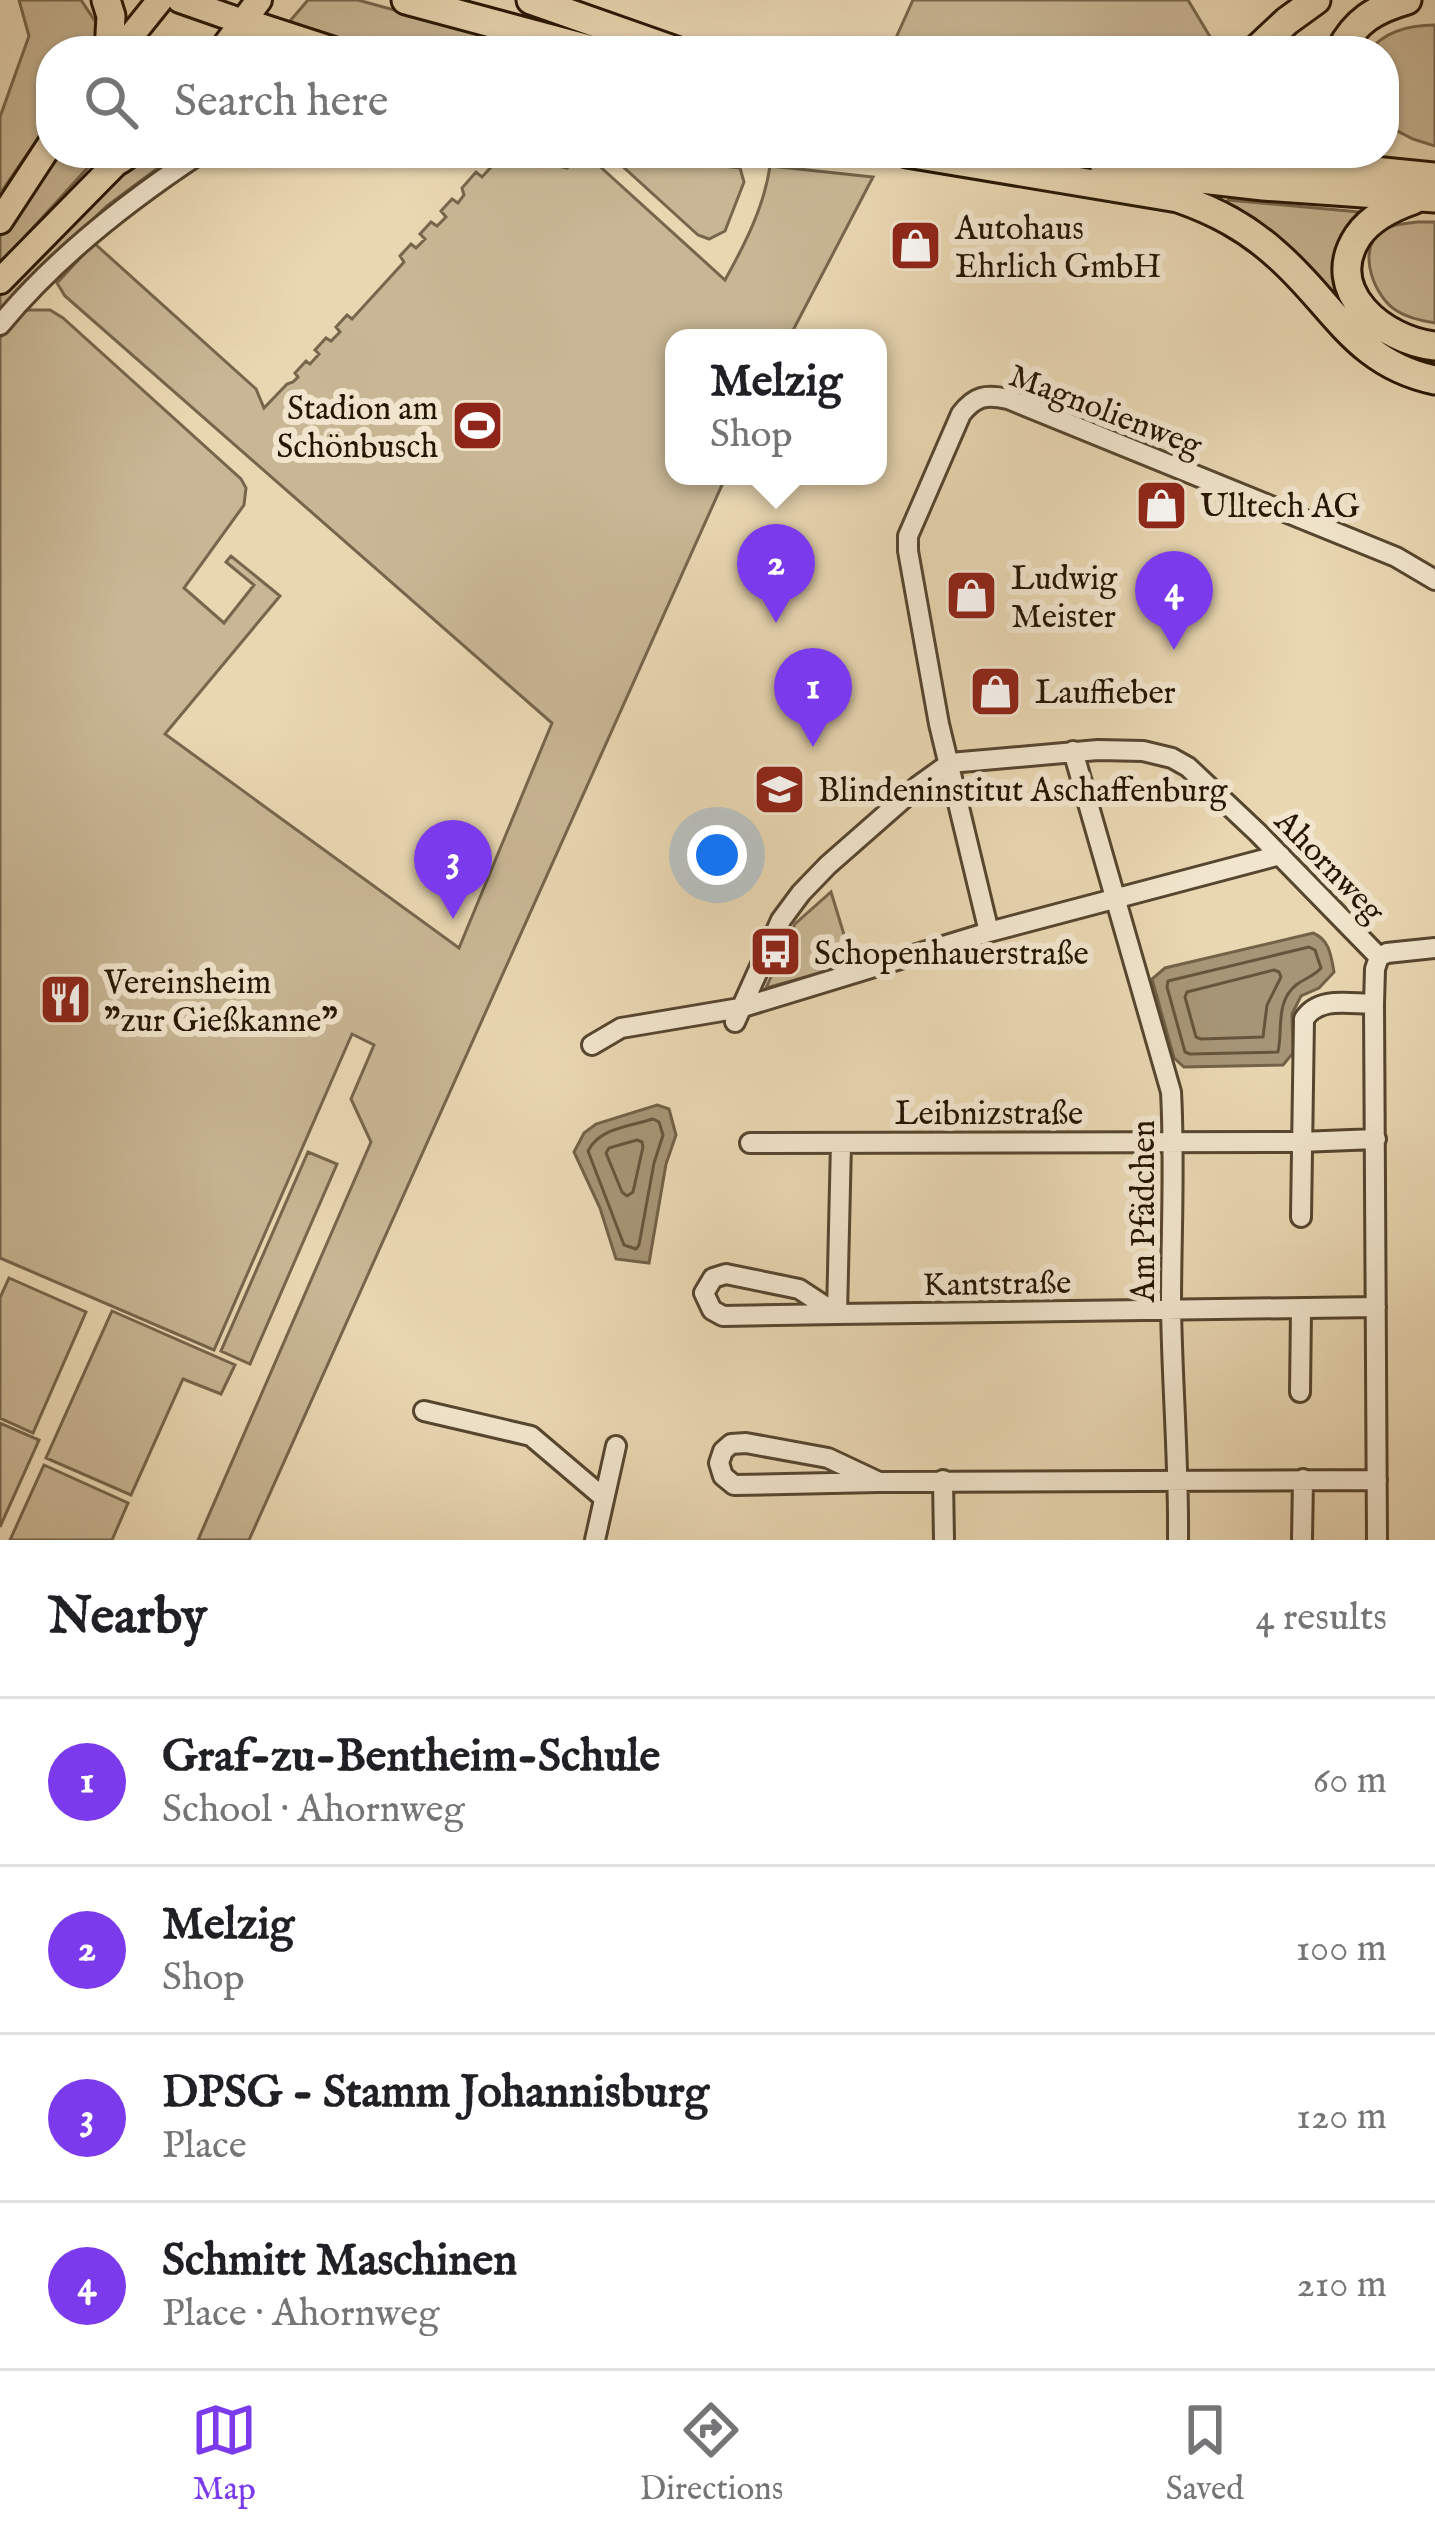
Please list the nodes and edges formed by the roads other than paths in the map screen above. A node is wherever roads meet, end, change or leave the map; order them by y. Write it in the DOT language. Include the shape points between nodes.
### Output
graph roads {
  1 [pos="106,0"];
  2 [pos="160,0"];
  3 [pos="180,0"];
  4 [pos="406,0"];
  5 [pos="531,0"];
  6 [pos="1316,0"];
  7 [pos="1407,0"];
  8 [pos="251,11"];
  9 [pos="110,36"];
  10 [pos="131,36"];
  11 [pos="232,36"];
  12 [pos="302,36"];
  13 [pos="544,36"];
  14 [pos="633,36"];
  15 [pos="1272,36"];
  16 [pos="1348,36"];
  17 [pos="1399,164"];
  18 [pos="36,165"];
  19 [pos="112,168"];
  20 [pos="179,168"];
  21 [pos="1004,168"];
  22 [pos="1088,168"];
  23 [pos="1107,168"];
  24 [pos="1297,168"];
  25 [pos="1036,173"];
  26 [pos="1427,187"];
  27 [pos="0,221"];
  28 [pos="0,281"];
  29 [pos="0,325"];
  30 [pos="1435,346"];
  31 [pos="1435,380"];
  32 [pos="1435,580"];
  33 [pos="1073,751"];
  34 [pos="950,763"];
  35 [pos="1280,855"];
  36 [pos="1114,899"];
  37 [pos="989,932"];
  38 [pos="1435,948"];
  39 [pos="1379,957"];
  40 [pos="1374,1004"];
  41 [pos="737,1015"];
  42 [pos="592,1046"];
  43 [pos="1376,1139"];
  44 [pos="1174,1142"];
  45 [pos="1300,1142"];
  46 [pos="750,1143"];
  47 [pos="842,1143"];
  48 [pos="1301,1217"];
  49 [pos="1376,1307"];
  50 [pos="1172,1310"];
  51 [pos="1301,1310"];
  52 [pos="837,1314"];
  53 [pos="1300,1392"];
  54 [pos="424,1412"];
  55 [pos="616,1446"];
  56 [pos="1303,1479"];
  57 [pos="944,1480"];
  58 [pos="1179,1480"];
  59 [pos="1377,1480"];
  60 [pos="879,1482"];
  61 [pos="604,1498"];
  62 [pos="595,1540"];
  63 [pos="944,1540"];
  64 [pos="1178,1540"];
  65 [pos="1302,1540"];
  66 [pos="1377,1540"];
  1 -- 9 [label="highway"];
  2 -- 10 [label="main road"];
  3 -- 8 [label="main road"];
  4 -- 13 [label="highway"];
  5 -- 14 [label="highway"];
  6 -- 15 [label="highway"];
  7 -- 16 [label="highway" via="1369,14"];
  8 -- 11 [label="main road"];
  8 -- 12 [label="highway"];
  17 -- 26 [label="highway"];
  18 -- 27 [label="main road"];
  19 -- 28 [label="main road"];
  20 -- 29 [label="street" via="106,222"];
  21 -- 25 [label="highway"];
  22 -- 25 [label="highway"];
  23 -- 26 [label="highway" via="1263,186"];
  24 -- 26 [label="highway"];
  25 -- 31 [label="highway" via="1212,210 1277,255 1375,356"];
  26 -- 30 [label="highway" via="1358,235 1348,279 1373,321"];
  32 -- 34 [label="street, Magnolienweg" via="1008,399 981,396 961,414 908,536"];
  33 -- 34 [label="street, Ahornweg"];
  33 -- 35 [label="street, Ahornweg" via="1172,758"];
  33 -- 36 [label="street, Am Pfädchen"];
  34 -- 37 [label="street"];
  34 -- 41 [label="street" via="801,893"];
  35 -- 36 [label="street"];
  35 -- 39 [label="street, Ahornweg"];
  36 -- 37 [label="street"];
  36 -- 44 [label="street, Am Pfädchen" via="1171,1092"];
  37 -- 41 [label="street"];
  38 -- 39 [label="street"];
  39 -- 40 [label="street, Ahornweg"];
  40 -- 43 [label="street, Ahornweg"];
  40 -- 45 [label="street" via="1321,1003 1304,1018"];
  41 -- 42 [label="street" via="621,1028"];
  43 -- 45 [label="street, Leibnizstraße"];
  43 -- 49 [label="street, Ahornweg"];
  44 -- 45 [label="street, Leibnizstraße"];
  44 -- 47 [label="street, Leibnizstraße"];
  44 -- 50 [label="street, Am Pfädchen"];
  45 -- 48 [label="street"];
  46 -- 47 [label="street, Leibnizstraße"];
  47 -- 52 [label="street"];
  49 -- 51 [label="street, Kantstraße"];
  49 -- 59 [label="street, Ahornweg"];
  50 -- 51 [label="street, Kantstraße"];
  50 -- 52 [label="street, Kantstraße"];
  50 -- 58 [label="street, Am Pfädchen"];
  51 -- 53 [label="street"];
  52 -- 52 [label="street, Kantstraße" via="799,1289 726,1274 704,1293 723,1316"];
  54 -- 61 [label="street" via="530,1436"];
  55 -- 61 [label="street"];
  56 -- 58 [label="street"];
  56 -- 59 [label="street"];
  56 -- 65 [label="street"];
  57 -- 58 [label="street"];
  57 -- 60 [label="street"];
  57 -- 63 [label="street"];
  58 -- 64 [label="street, Am Pfädchen"];
  59 -- 66 [label="street, Ahornweg"];
  60 -- 60 [label="street" via="828,1458 746,1443 731,1444 719,1462 734,1485"];
  61 -- 62 [label="street"];
}
